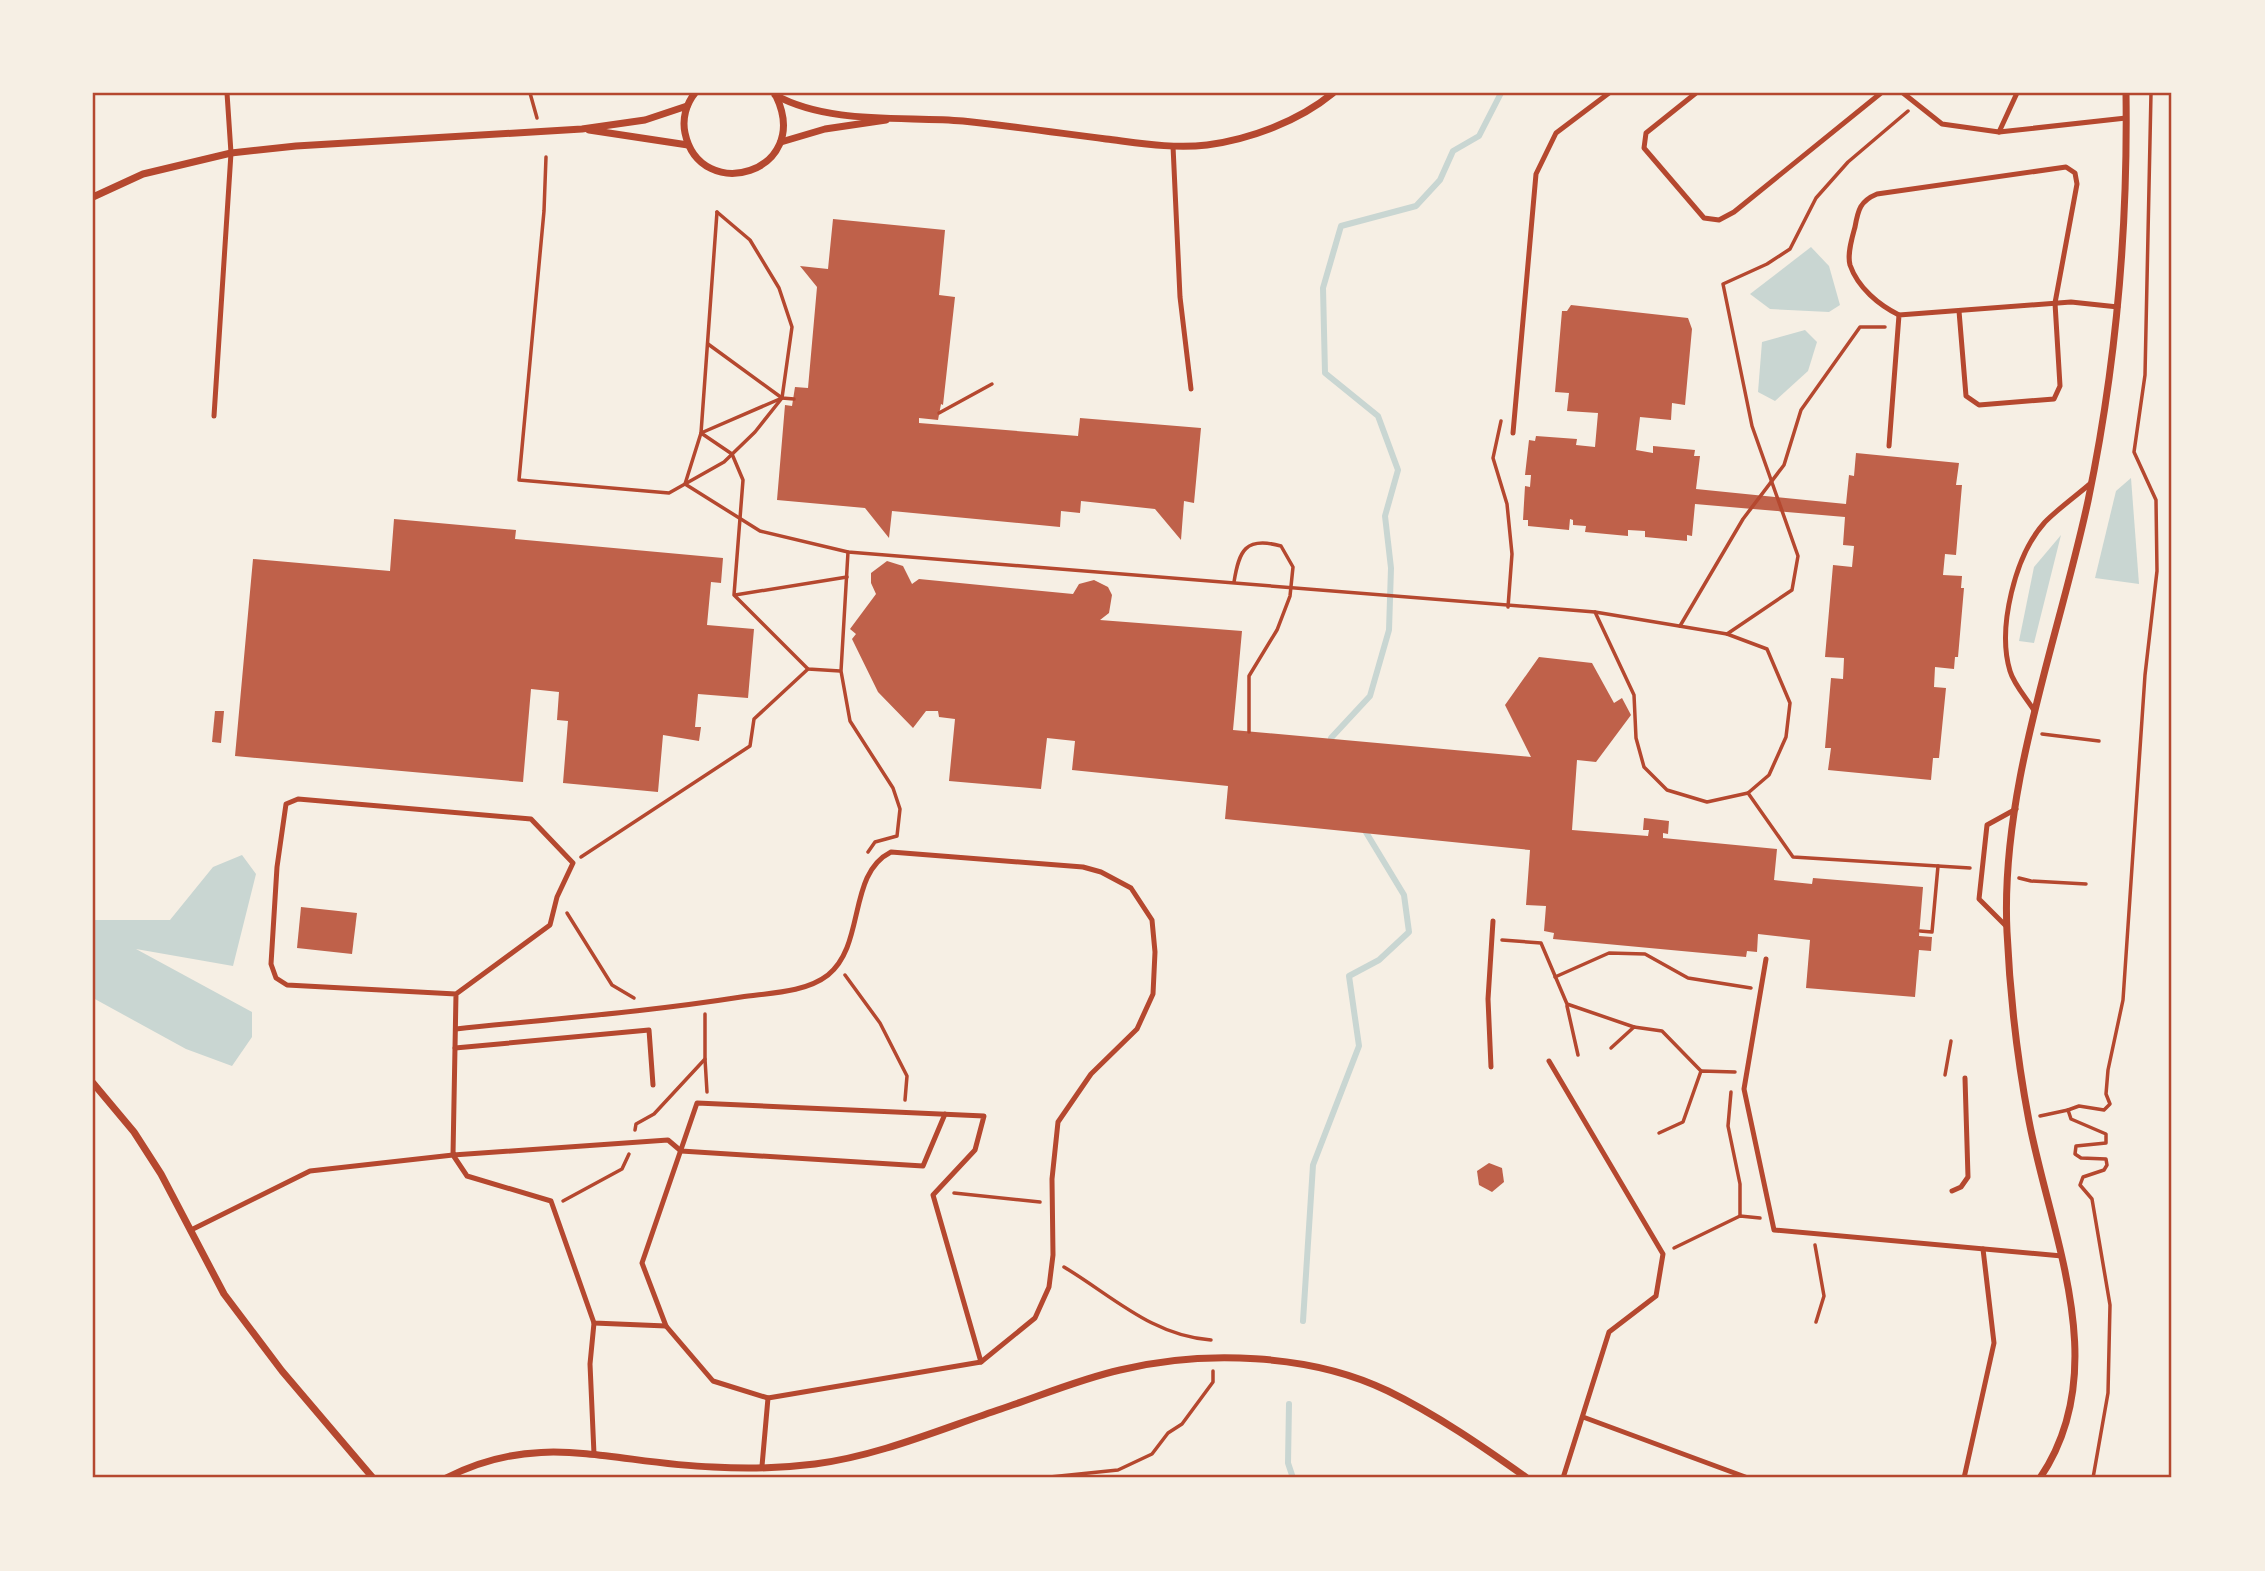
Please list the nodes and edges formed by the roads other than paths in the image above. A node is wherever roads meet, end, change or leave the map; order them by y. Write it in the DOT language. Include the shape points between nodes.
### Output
graph roads {
  1 [pos="227,93"];
  2 [pos="695,93"];
  3 [pos="1333,93"];
  4 [pos="1609,93"];
  5 [pos="1696,93"];
  6 [pos="1881,93"];
  7 [pos="1903,93"];
  8 [pos="2017,93"];
  9 [pos="2126,93"];
  10 [pos="774,94"];
  11 [pos="687,106"];
  12 [pos="901,118"];
  13 [pos="2126,118"];
  14 [pos="582,129"];
  15 [pos="1999,132"];
  16 [pos="781,142"];
  17 [pos="688,145"];
  18 [pos="1173,146"];
  19 [pos="231,153"];
  20 [pos="93,197"];
  21 [pos="2055,303"];
  22 [pos="2118,307"];
  23 [pos="1959,311"];
  24 [pos="1899,315"];
  25 [pos="1191,389"];
  26 [pos="214,416"];
  27 [pos="1513,433"];
  28 [pos="1889,446"];
  29 [pos="2091,483"];
  30 [pos="2035,712"];
  31 [pos="2016,809"];
  32 [pos="1493,922"];
  33 [pos="2006,926"];
  34 [pos="1766,958"];
  35 [pos="456,994"];
  36 [pos="456,1029"];
  37 [pos="455,1048"];
  38 [pos="1549,1061"];
  39 [pos="1490,1067"];
  40 [pos="1965,1078"];
  41 [pos="93,1083"];
  42 [pos="653,1085"];
  43 [pos="945,1114"];
  44 [pos="681,1151"];
  45 [pos="453,1155"];
  46 [pos="1952,1191"];
  47 [pos="191,1230"];
  48 [pos="1983,1249"];
  49 [pos="2062,1256"];
  50 [pos="594,1323"];
  51 [pos="666,1326"];
  52 [pos="981,1362"];
  53 [pos="768,1398"];
  54 [pos="1583,1417"];
  55 [pos="594,1454"];
  56 [pos="762,1465"];
  57 [pos="373,1478"];
  58 [pos="446,1478"];
  59 [pos="1527,1478"];
  60 [pos="1563,1478"];
  61 [pos="1748,1478"];
  62 [pos="1964,1478"];
  63 [pos="2040,1478"];
  1 -- 19 [label="lane"];
  2 -- 11 [label="street"];
  3 -- 18 [label="street" via="1315,108 1240,138"];
  4 -- 27 [label="lane" via="1556,133 1536,174"];
  5 -- 6 [label="lane" via="1646,133 1644,149 1704,218 1719,220"];
  7 -- 15 [label="lane" via="1942,124"];
  8 -- 15 [label="lane"];
  9 -- 13 [label="street"];
  10 -- 12 [label="street" via="822,111"];
  10 -- 16 [label="street" via="783,110"];
  11 -- 14 [label="street" via="645,120"];
  11 -- 17 [label="street" via="684,126"];
  12 -- 16 [label="street" via="825,129"];
  12 -- 18 [label="street"];
  13 -- 15 [label="lane"];
  13 -- 22 [label="street" via="2127,188"];
  14 -- 17 [label="street"];
  14 -- 19 [label="street"];
  16 -- 17 [label="street" via="763,165 736,174 708,167"];
  18 -- 25 [label="lane" via="1180,297"];
  19 -- 20 [label="street" via="142,174"];
  19 -- 26 [label="lane"];
  21 -- 22 [label="lane"];
  21 -- 23 [label="lane"];
  21 -- 23 [label="lane" via="2060,386 2054,399 1971,402 1966,396"];
  21 -- 24 [label="lane" via="2077,184 2075,173 2066,167 1865,199 1859,207 1850,266 1875,303"];
  22 -- 29 [label="street"];
  23 -- 24 [label="lane"];
  24 -- 28 [label="lane"];
  29 -- 30 [label="street"];
  29 -- 30 [label="lane" via="2044,523 2012,588 2006,635 2010,671"];
  30 -- 31 [label="street"];
  31 -- 33 [label="street"];
  31 -- 33 [label="lane" via="1987,825 1979,900"];
  32 -- 39 [label="lane"];
  33 -- 49 [label="street" via="2012,1020 2029,1119"];
  34 -- 48 [label="lane" via="1744,1089 1774,1230"];
  35 -- 35 [label="lane" via="550,925 573,863 531,819 298,799 286,804 271,964 276,978 287,985"];
  35 -- 36 [label="lane"];
  36 -- 37 [label="lane"];
  36 -- 52 [label="lane" via="794,989 828,975 837,965 846,951 872,865 891,852 1083,867 1132,888 1152,920 1153,994 1137,1029 1091,1074 1058,1122 1049,1287 1035,1318"];
  37 -- 42 [label="lane" via="649,1030"];
  37 -- 45 [label="lane"];
  38 -- 54 [label="lane" via="1662,1254 1656,1296 1609,1332"];
  40 -- 46 [label="lane" via="1968,1177"];
  41 -- 47 [label="street" via="134,1132"];
  43 -- 44 [label="lane" via="698,1104"];
  43 -- 44 [label="lane" via="923,1166"];
  43 -- 52 [label="lane" via="984,1116 975,1150 933,1195"];
  44 -- 45 [label="lane" via="668,1140"];
  44 -- 51 [label="lane" via="642,1263"];
  45 -- 47 [label="lane" via="310,1171"];
  45 -- 50 [label="lane" via="467,1176 551,1201"];
  47 -- 57 [label="street" via="224,1294"];
  48 -- 49 [label="lane"];
  48 -- 62 [label="lane" via="1994,1343"];
  49 -- 63 [label="street" via="2075,1324 2075,1377 2066,1420 2050,1465"];
  50 -- 51 [label="lane"];
  50 -- 55 [label="lane" via="590,1364"];
  51 -- 53 [label="lane" via="713,1381"];
  52 -- 53 [label="lane"];
  53 -- 56 [label="lane"];
  54 -- 60 [label="lane"];
  54 -- 61 [label="lane"];
  55 -- 56 [label="street" via="713,1467"];
  55 -- 58 [label="street" via="531,1451 477,1462"];
  56 -- 59 [label="street" via="816,1464 901,1443 1117,1370 1212,1359 1299,1363 1385,1390 1464,1433"];
}
